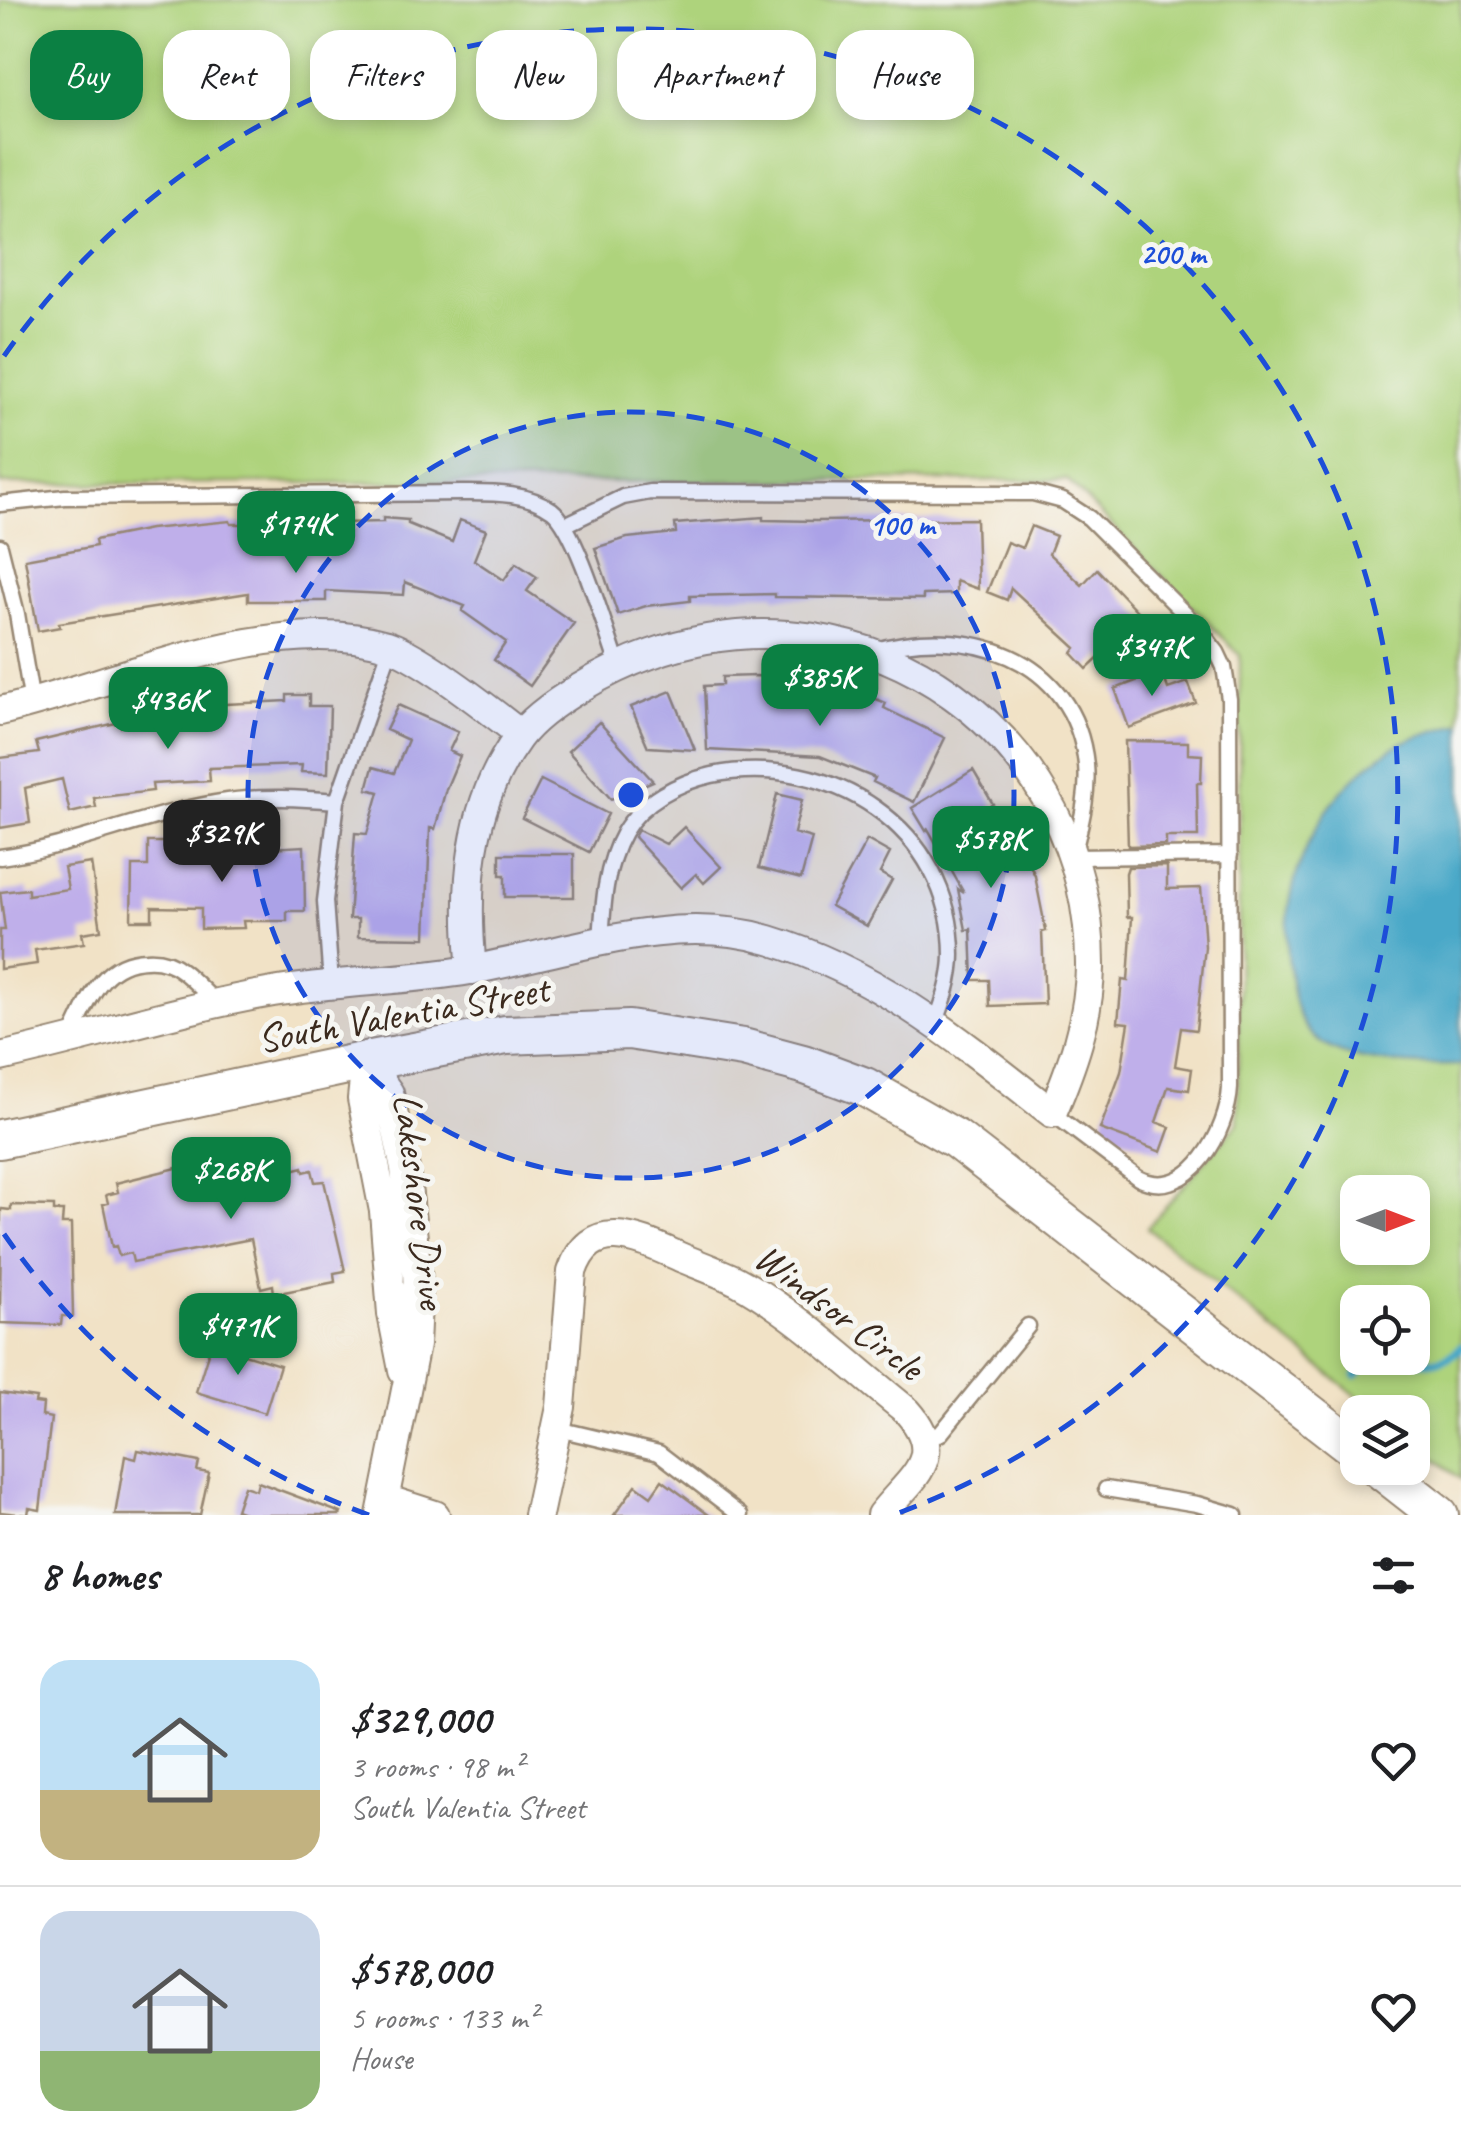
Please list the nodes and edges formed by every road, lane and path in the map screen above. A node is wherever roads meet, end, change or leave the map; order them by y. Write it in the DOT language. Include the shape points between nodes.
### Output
graph roads {
  1 [pos="0,504"];
  2 [pos="567,524"];
  3 [pos="0,546"];
  4 [pos="391,646"];
  5 [pos="869,652"];
  6 [pos="618,666"];
  7 [pos="32,704"];
  8 [pos="0,712"];
  9 [pos="520,734"];
  10 [pos="337,801"];
  11 [pos="1230,855"];
  12 [pos="1073,856"];
  13 [pos="0,857"];
  14 [pos="601,943"];
  15 [pos="472,970"];
  16 [pos="331,984"];
  17 [pos="217,1004"];
  18 [pos="936,1022"];
  19 [pos="69,1042"];
  20 [pos="0,1058"];
  21 [pos="366,1060"];
  22 [pos="1052,1113"];
  23 [pos="0,1139"];
  24 [pos="1028,1326"];
  25 [pos="558,1428"];
  26 [pos="1340,1436"];
  27 [pos="926,1441"];
  28 [pos="1401,1485"];
  29 [pos="1106,1489"];
  30 [pos="383,1507"];
  31 [pos="436,1515"];
  32 [pos="538,1515"];
  33 [pos="740,1515"];
  34 [pos="881,1515"];
  35 [pos="1235,1515"];
  36 [pos="1439,1515"];
  1 -- 2 [label="lane" via="65,497 498,493 547,507"];
  2 -- 6 [label="lane"];
  2 -- 11 [label="lane" via="622,496 650,492 1023,492 1063,501 1100,528 1217,652 1230,698"];
  3 -- 7 [label="lane"];
  4 -- 7 [label="street" via="324,637 236,646"];
  4 -- 9 [label="street"];
  4 -- 10 [label="lane"];
  5 -- 6 [label="street" via="744,634 689,642"];
  5 -- 12 [label="street" via="929,677 1002,737 1043,793"];
  5 -- 12 [label="lane" via="920,640 968,642 1017,660 1047,684 1076,725 1084,753 1086,800"];
  6 -- 9 [label="street"];
  7 -- 8 [label="street"];
  9 -- 15 [label="street" via="477,829 468,892"];
  10 -- 13 [label="lane" via="226,801"];
  10 -- 16 [label="lane" via="325,901"];
  11 -- 12 [label="lane"];
  11 -- 22 [label="lane" via="1230,1100 1218,1134 1185,1176 1151,1182"];
  12 -- 22 [label="street" via="1086,917 1088,996"];
  14 -- 15 [label="street"];
  14 -- 18 [label="street" via="692,931 766,939 879,987"];
  14 -- 18 [label="lane" via="614,851 654,801 690,780 734,771 818,778 884,814 916,848 936,883 952,956"];
  15 -- 16 [label="street"];
  16 -- 17 [label="street"];
  17 -- 19 [label="street"];
  17 -- 19 [label="lane" via="168,963 126,963 101,980"];
  18 -- 22 [label="street"];
  19 -- 20 [label="street"];
  21 -- 23 [label="street, South Valentia Street"];
  21 -- 26 [label="street, South Valentia Street" via="524,1033 629,1030 743,1048 843,1078 914,1112 978,1154"];
  21 -- 30 [label="street, Lakeshore Drive" via="362,1099 400,1233 392,1314 406,1382"];
  24 -- 27 [label="lane" via="941,1434"];
  25 -- 27 [label="street, Windsor Circle" via="576,1259 587,1244 618,1235 737,1281 774,1304 908,1412"];
  25 -- 32 [label="street, Windsor Circle"];
  25 -- 33 [label="lane" via="659,1453"];
  27 -- 34 [label="street, Windsor Circle" via="920,1469"];
  28 -- 36 [label="street"];
  29 -- 35 [label="lane"];
  30 -- 31 [label="street"];
}
